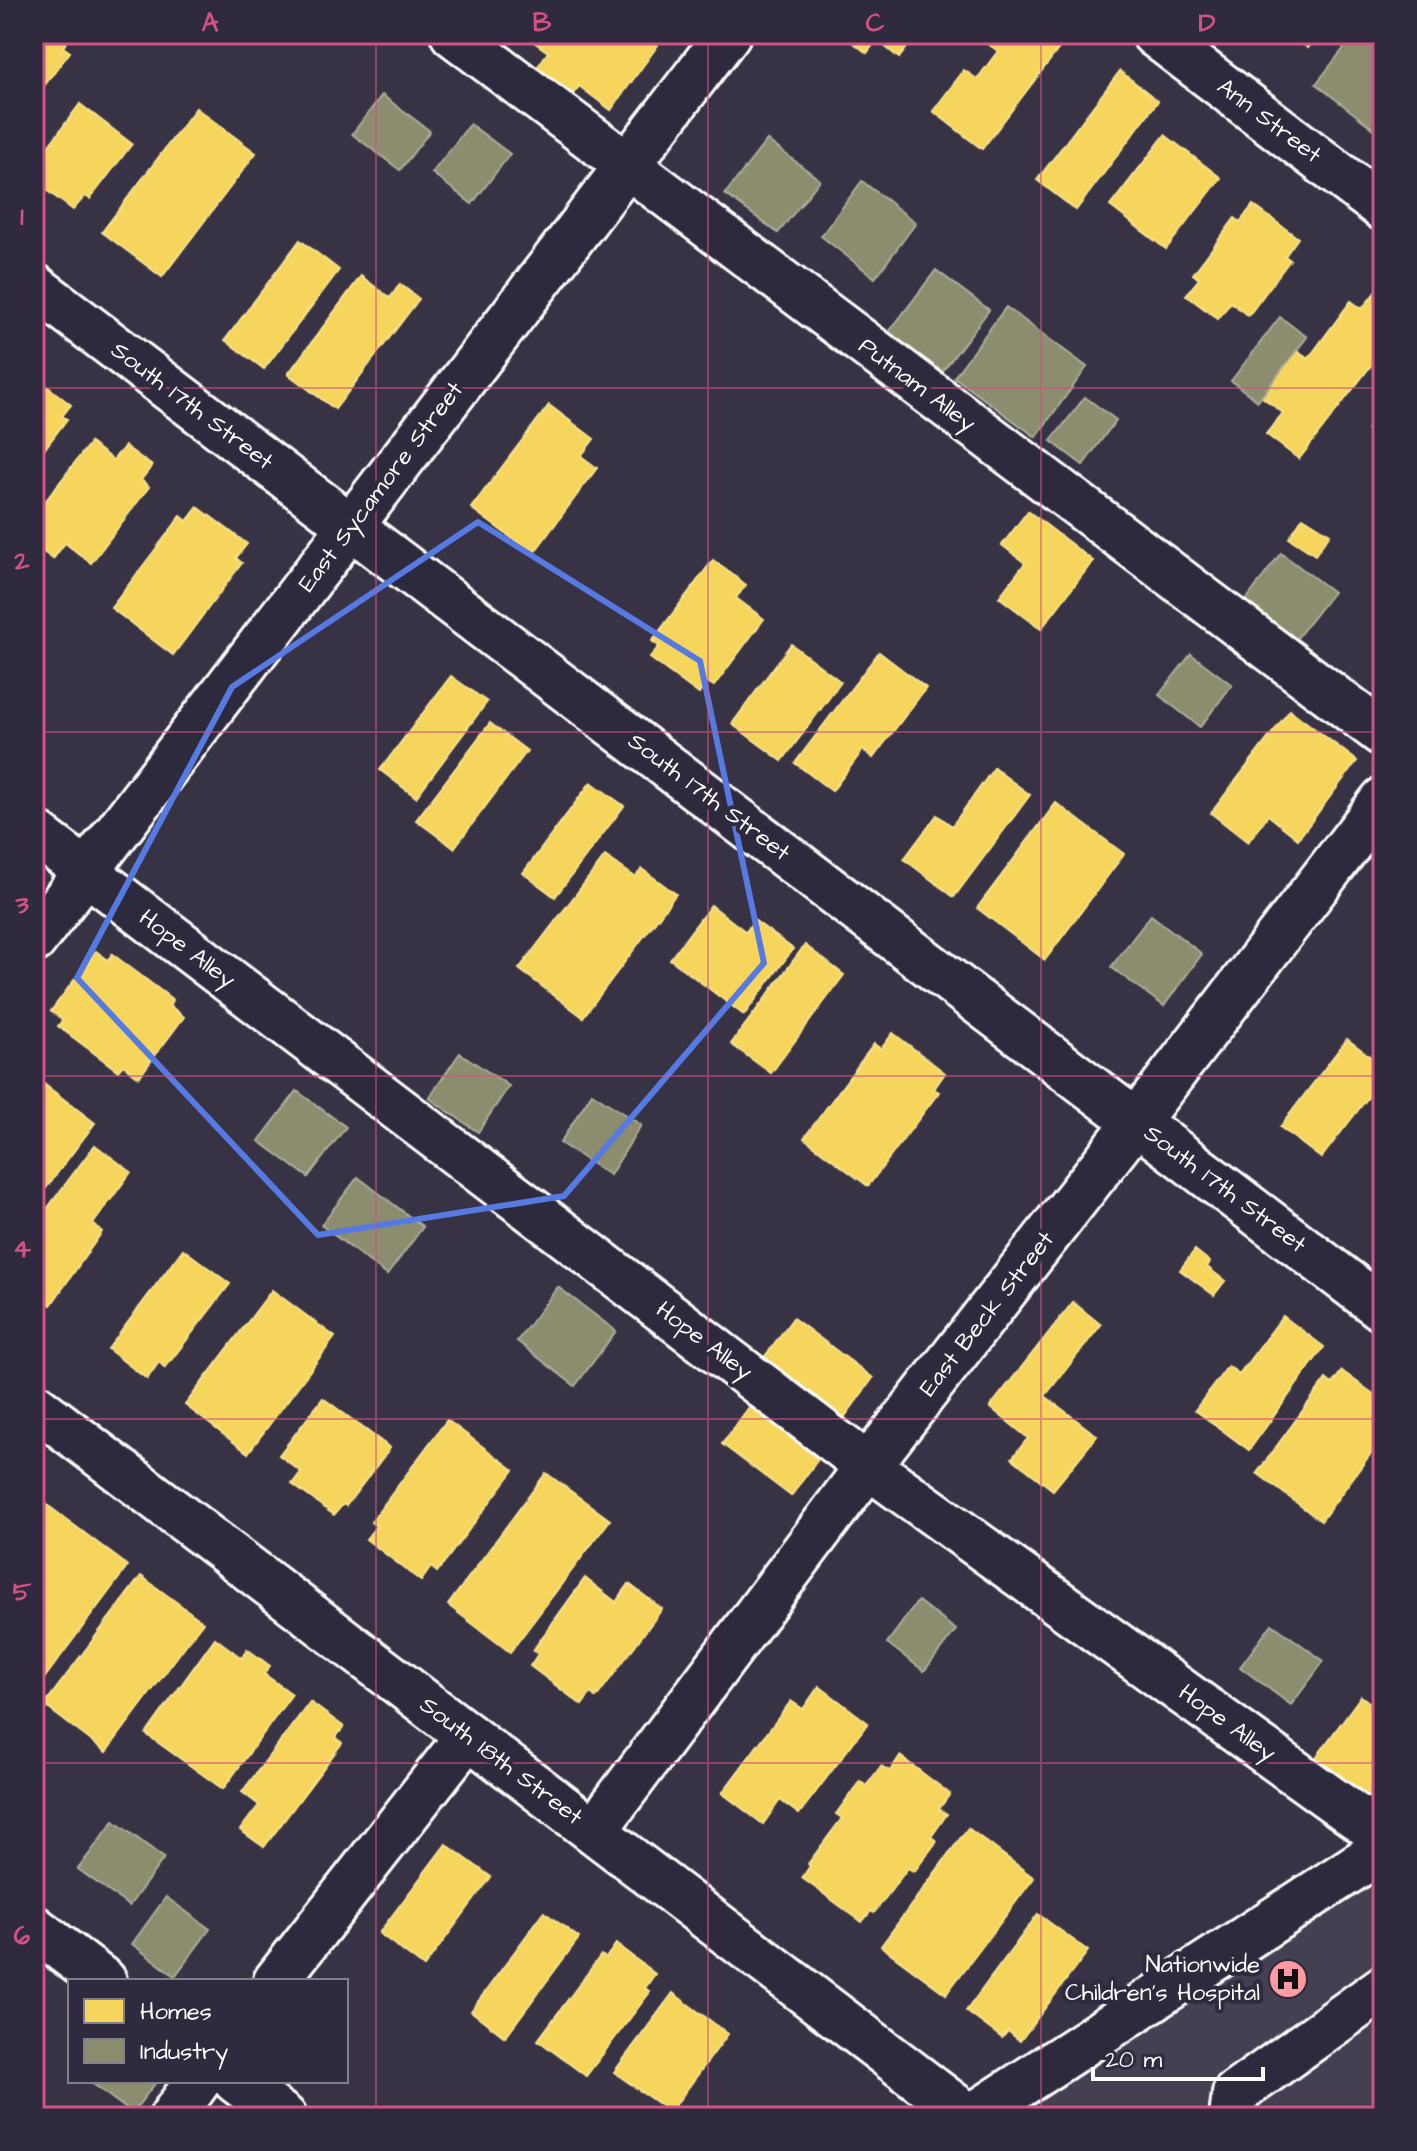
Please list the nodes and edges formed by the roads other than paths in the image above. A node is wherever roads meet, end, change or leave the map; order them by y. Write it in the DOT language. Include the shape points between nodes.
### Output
graph roads {
  1 [pos="453,34"];
  2 [pos="728,34"];
  3 [pos="1154,34"];
  4 [pos="627,166"];
  5 [pos="1383,208"];
  6 [pos="34,286"];
  7 [pos="351,526"];
  8 [pos="1383,734"];
  9 [pos="1383,800"];
  10 [pos="34,832"];
  11 [pos="86,872"];
  12 [pos="34,940"];
  13 [pos="1136,1122"];
  14 [pos="1383,1309"];
  15 [pos="34,1405"];
  16 [pos="868,1466"];
  17 [pos="468,1736"];
  18 [pos="594,1831"];
  19 [pos="1383,1836"];
  20 [pos="1383,1849"];
  21 [pos="34,1928"];
  22 [pos="101,1979"];
  23 [pos="278,1979"];
  24 [pos="1383,1988"];
  25 [pos="197,2083"];
  26 [pos="239,2083"];
  27 [pos="172,2117"];
  28 [pos="284,2117"];
  29 [pos="970,2117"];
  30 [pos="1232,2117"];
  1 -- 4 [label="street, Putnam Alley"];
  2 -- 4 [label="street, East Sycamore Street"];
  3 -- 5 [label="street, Ann Street"];
  4 -- 7 [label="street, East Sycamore Street"];
  4 -- 8 [label="street, Putnam Alley"];
  6 -- 7 [label="street, South 17th Street"];
  7 -- 11 [label="street, East Sycamore Street"];
  7 -- 13 [label="street, South 17th Street"];
  9 -- 13 [label="street, East Beck Street"];
  10 -- 11 [label="street, Hope Alley"];
  11 -- 12 [label="street, East Sycamore Street"];
  11 -- 16 [label="street, Hope Alley"];
  13 -- 14 [label="street, South 17th Street"];
  13 -- 16 [label="street, East Beck Street"];
  15 -- 17 [label="street, South 18th Street"];
  16 -- 18 [label="street, East Beck Street"];
  16 -- 19 [label="street, Hope Alley"];
  17 -- 18 [label="street, South 18th Street"];
  17 -- 23 [label="street"];
  18 -- 29 [label="street, South 18th Street"];
  20 -- 29 [label="street"];
  21 -- 22 [label="street"];
  24 -- 30 [label="street" via="1235,2094"];
  25 -- 27 [label="street"];
  26 -- 28 [label="street"];
}
